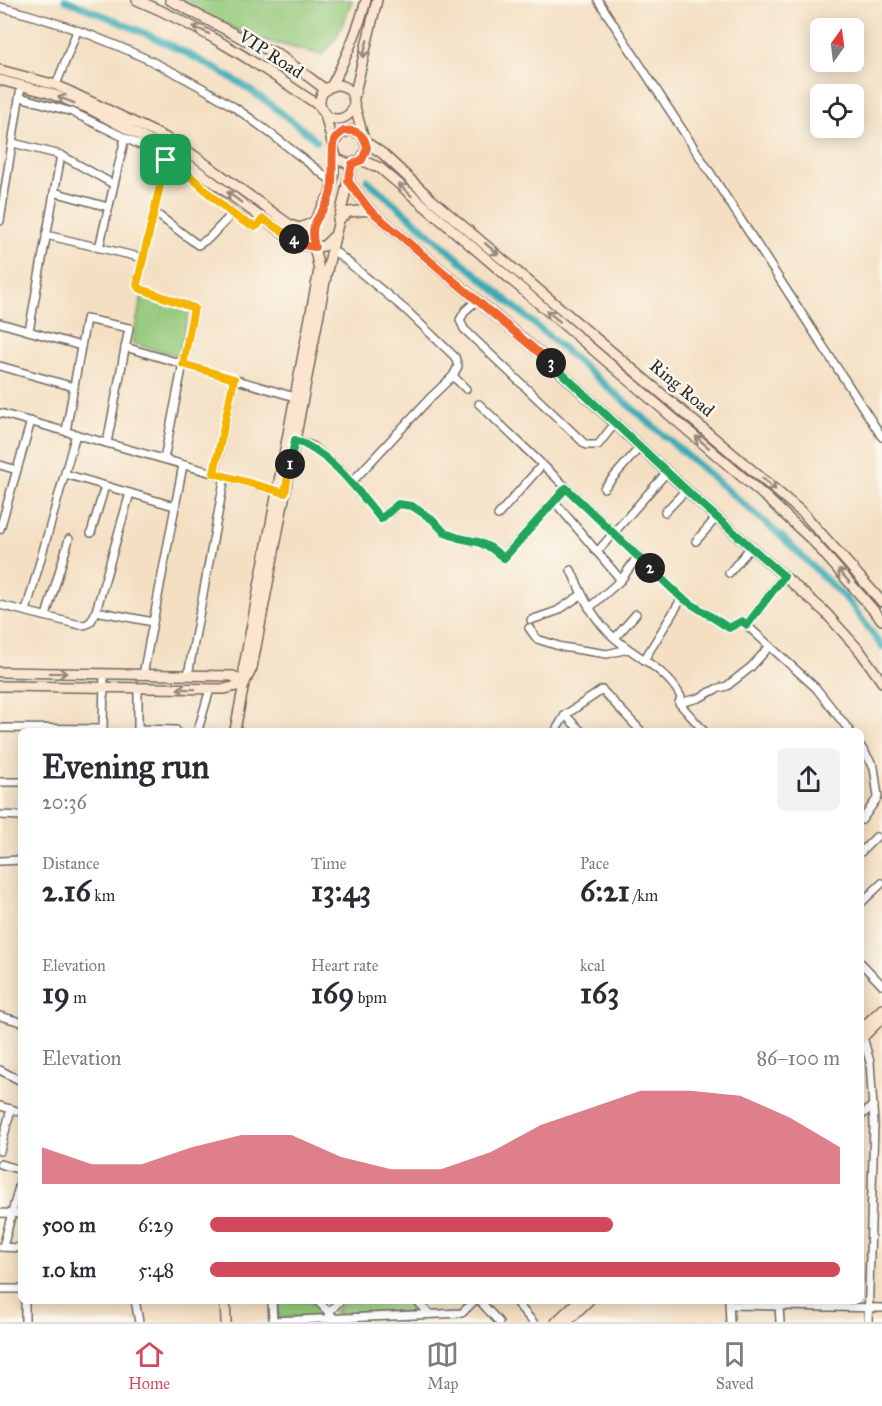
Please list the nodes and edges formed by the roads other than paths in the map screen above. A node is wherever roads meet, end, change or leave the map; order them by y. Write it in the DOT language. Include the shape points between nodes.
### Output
graph roads {
  1 [pos="138,0"];
  2 [pos="170,0"];
  3 [pos="366,0"];
  4 [pos="377,0"];
  5 [pos="598,0"];
  6 [pos="0,7"];
  7 [pos="77,31"];
  8 [pos="0,70"];
  9 [pos="0,80"];
  10 [pos="56,85"];
  11 [pos="21,86"];
  12 [pos="328,88"];
  13 [pos="20,97"];
  14 [pos="354,100"];
  15 [pos="323,110"];
  16 [pos="125,138"];
  17 [pos="364,139"];
  18 [pos="13,143"];
  19 [pos="333,149"];
  20 [pos="61,155"];
  21 [pos="166,160"];
  22 [pos="357,162"];
  23 [pos="348,181"];
  24 [pos="333,182"];
  25 [pos="113,184"];
  26 [pos="54,192"];
  27 [pos="108,207"];
  28 [pos="370,210"];
  29 [pos="154,212"];
  30 [pos="233,213"];
  31 [pos="263,219"];
  32 [pos="338,220"];
  33 [pos="0,221"];
  34 [pos="314,222"];
  35 [pos="46,235"];
  36 [pos="335,235"];
  37 [pos="315,247"];
  38 [pos="99,248"];
  39 [pos="332,249"];
  40 [pos="143,258"];
  41 [pos="477,300"];
  42 [pos="0,322"];
  43 [pos="28,331"];
  44 [pos="81,346"];
  45 [pos="125,347"];
  46 [pos="183,364"];
  47 [pos="0,366"];
  48 [pos="453,376"];
  49 [pos="234,379"];
  50 [pos="74,387"];
  51 [pos="466,389"];
  52 [pos="299,398"];
  53 [pos="479,404"];
  54 [pos="0,413"];
  55 [pos="31,421"];
  56 [pos="616,422"];
  57 [pos="66,431"];
  58 [pos="76,434"];
  59 [pos="882,437"];
  60 [pos="295,440"];
  61 [pos="106,442"];
  62 [pos="640,447"];
  63 [pos="164,459"];
  64 [pos="0,465"];
  65 [pos="183,465"];
  66 [pos="542,465"];
  67 [pos="17,470"];
  68 [pos="667,472"];
  69 [pos="214,473"];
  70 [pos="65,474"];
  71 [pos="225,476"];
  72 [pos="351,483"];
  73 [pos="105,486"];
  74 [pos="566,488"];
  75 [pos="604,488"];
  76 [pos="686,490"];
  77 [pos="281,492"];
  78 [pos="130,493"];
  79 [pos="554,501"];
  80 [pos="174,506"];
  81 [pos="665,512"];
  82 [pos="498,515"];
  83 [pos="717,517"];
  84 [pos="0,529"];
  85 [pos="91,533"];
  86 [pos="613,533"];
  87 [pos="69,539"];
  88 [pos="696,542"];
  89 [pos="751,547"];
  90 [pos="597,552"];
  91 [pos="638,556"];
  92 [pos="571,570"];
  93 [pos="729,573"];
  94 [pos="784,576"];
  95 [pos="621,580"];
  96 [pos="581,595"];
  97 [pos="682,598"];
  98 [pos="882,602"];
  99 [pos="0,605"];
  100 [pos="589,608"];
  101 [pos="26,611"];
  102 [pos="96,611"];
  103 [pos="636,614"];
  104 [pos="46,616"];
  105 [pos="882,620"];
  106 [pos="153,622"];
  107 [pos="747,625"];
  108 [pos="615,638"];
  109 [pos="770,646"];
  110 [pos="628,649"];
  111 [pos="644,660"];
  112 [pos="0,672"];
  113 [pos="104,674"];
  114 [pos="143,675"];
  115 [pos="188,675"];
  116 [pos="882,682"];
  117 [pos="244,684"];
  118 [pos="0,686"];
  119 [pos="104,687"];
  120 [pos="138,688"];
  121 [pos="210,689"];
  122 [pos="679,703"];
  123 [pos="565,715"];
  124 [pos="0,728"];
  125 [pos="103,728"];
  126 [pos="138,728"];
  127 [pos="199,728"];
  128 [pos="235,728"];
  129 [pos="557,728"];
  130 [pos="578,728"];
  131 [pos="638,728"];
  132 [pos="701,728"];
  133 [pos="847,728"];
  134 [pos="18,729"];
  135 [pos="864,752"];
  136 [pos="882,779"];
  137 [pos="0,782"];
  138 [pos="18,782"];
  139 [pos="874,783"];
  140 [pos="0,815"];
  141 [pos="18,816"];
  142 [pos="864,817"];
  143 [pos="876,837"];
  144 [pos="864,849"];
  145 [pos="18,860"];
  146 [pos="0,861"];
  147 [pos="882,883"];
  148 [pos="864,900"];
  149 [pos="864,966"];
  150 [pos="882,985"];
  151 [pos="882,1009"];
  152 [pos="0,1016"];
  153 [pos="882,1018"];
  154 [pos="18,1021"];
  155 [pos="864,1032"];
  156 [pos="864,1033"];
  157 [pos="864,1042"];
  158 [pos="0,1070"];
  159 [pos="18,1079"];
  160 [pos="873,1105"];
  161 [pos="0,1106"];
  162 [pos="11,1109"];
  163 [pos="18,1111"];
  164 [pos="864,1113"];
  165 [pos="2,1138"];
  166 [pos="0,1151"];
  167 [pos="0,1164"];
  168 [pos="18,1169"];
  169 [pos="18,1191"];
  170 [pos="0,1213"];
  171 [pos="12,1214"];
  172 [pos="18,1214"];
  173 [pos="1,1247"];
  174 [pos="18,1248"];
  175 [pos="864,1252"];
  176 [pos="871,1252"];
  177 [pos="0,1288"];
  178 [pos="18,1289"];
  179 [pos="25,1304"];
  180 [pos="136,1304"];
  181 [pos="225,1304"];
  182 [pos="272,1304"];
  183 [pos="321,1304"];
  184 [pos="337,1304"];
  185 [pos="421,1304"];
  186 [pos="472,1304"];
  187 [pos="481,1304"];
  188 [pos="517,1304"];
  189 [pos="571,1304"];
  190 [pos="585,1304"];
  191 [pos="730,1304"];
  192 [pos="746,1304"];
  193 [pos="779,1306"];
  194 [pos="869,1308"];
  195 [pos="882,1308"];
  196 [pos="329,1312"];
  197 [pos="430,1314"];
  198 [pos="334,1318"];
  199 [pos="25,1322"];
  200 [pos="139,1322"];
  201 [pos="226,1322"];
  202 [pos="273,1322"];
  203 [pos="499,1322"];
  204 [pos="533,1322"];
  205 [pos="556,1322"];
  206 [pos="567,1322"];
  207 [pos="730,1322"];
  208 [pos="780,1322"];
  209 [pos="868,1322"];
  15 -- 1 [label="street, VIP Road, one-way" via="210,34"];
  2 -- 12 [label="street, VIP Road" via="278,54"];
  3 -- 12 [label="street" via="346,58"];
  4 -- 14 [label="street, one-way"];
  5 -- 59 [label="street"];
  6 -- 7 [label="street"];
  7 -- 10 [label="street"];
  7 -- 24 [label="street" via="188,80 236,108"];
  8 -- 10 [label="street"];
  9 -- 11 [label="street"];
  10 -- 34 [label="street" via="185,149 290,225 300,228"];
  11 -- 13 [label="street"];
  31 -- 11 [label="street, one-way" via="178,156 88,108"];
  12 -- 14 [label="street" via="345,87"];
  12 -- 15 [label="street" via="322,95"];
  13 -- 16 [label="street" via="72,112"];
  13 -- 18 [label="street"];
  14 -- 15 [label="street" via="353,110 343,118 330,118"];
  14 -- 17 [label="street"];
  15 -- 19 [label="street"];
  16 -- 21 [label="street"];
  16 -- 25 [label="street"];
  17 -- 19 [label="street" via="351,130 344,131"];
  17 -- 22 [label="street" via="367,148"];
  17 -- 98 [label="street, Ring Road, one-way" via="804,514"];
  18 -- 20 [label="street"];
  18 -- 33 [label="street"];
  19 -- 22 [label="street" via="343,163"];
  19 -- 24 [label="street"];
  20 -- 25 [label="street"];
  20 -- 26 [label="street"];
  21 -- 29 [label="street"];
  21 -- 30 [label="street"];
  22 -- 23 [label="street"];
  105 -- 22 [label="street, one-way" via="814,542 768,499 380,168"];
  23 -- 28 [label="street"];
  23 -- 32 [label="street"];
  24 -- 34 [label="street"];
  25 -- 27 [label="street"];
  26 -- 27 [label="street"];
  26 -- 35 [label="street"];
  27 -- 38 [label="street"];
  28 -- 32 [label="street" via="348,212"];
  28 -- 41 [label="street"];
  29 -- 30 [label="street" via="198,245"];
  29 -- 40 [label="street"];
  30 -- 31 [label="street" via="252,226"];
  31 -- 37 [label="street" via="302,245"];
  32 -- 36 [label="street"];
  34 -- 37 [label="street" via="311,231"];
  35 -- 38 [label="street"];
  35 -- 43 [label="street"];
  36 -- 37 [label="street" via="324,246"];
  36 -- 39 [label="street"];
  37 -- 52 [label="street" via="319,270"];
  38 -- 40 [label="street"];
  39 -- 48 [label="street" via="455,357 458,366"];
  39 -- 52 [label="street"];
  40 -- 46 [label="street" via="137,285 141,289 194,308"];
  41 -- 56 [label="street"];
  41 -- 56 [label="street" via="460,320 464,329 586,445 598,445"];
  42 -- 43 [label="street"];
  43 -- 44 [label="street"];
  44 -- 45 [label="street" via="86,319 129,328"];
  44 -- 50 [label="street"];
  45 -- 46 [label="street"];
  45 -- 61 [label="street"];
  46 -- 49 [label="street"];
  46 -- 63 [label="street"];
  47 -- 50 [label="street"];
  48 -- 51 [label="street"];
  48 -- 72 [label="street"];
  49 -- 52 [label="street"];
  49 -- 69 [label="street"];
  50 -- 57 [label="street"];
  52 -- 60 [label="street"];
  52 -- 77 [label="street"];
  53 -- 66 [label="street"];
  54 -- 55 [label="street"];
  55 -- 57 [label="street"];
  55 -- 67 [label="street"];
  56 -- 62 [label="street"];
  57 -- 58 [label="street"];
  58 -- 61 [label="street"];
  58 -- 70 [label="street"];
  60 -- 72 [label="street" via="312,446"];
  60 -- 77 [label="street"];
  61 -- 63 [label="street"];
  62 -- 68 [label="street"];
  62 -- 75 [label="street"];
  63 -- 65 [label="street"];
  64 -- 67 [label="street"];
  65 -- 69 [label="street"];
  65 -- 80 [label="street"];
  66 -- 74 [label="street"];
  66 -- 82 [label="street"];
  67 -- 84 [label="street"];
  68 -- 76 [label="street"];
  68 -- 86 [label="street"];
  69 -- 71 [label="street"];
  70 -- 73 [label="street"];
  70 -- 101 [label="street"];
  71 -- 77 [label="street"];
  71 -- 115 [label="street"];
  72 -- 79 [label="street" via="381,519 398,504 412,506 445,533 478,542 504,558"];
  73 -- 78 [label="street"];
  73 -- 85 [label="street"];
  74 -- 79 [label="street"];
  74 -- 86 [label="street"];
  76 -- 81 [label="street"];
  76 -- 83 [label="street"];
  77 -- 117 [label="street" via="244,666"];
  78 -- 80 [label="street"];
  78 -- 102 [label="street"];
  79 -- 90 [label="street"];
  80 -- 106 [label="street"];
  83 -- 88 [label="street"];
  83 -- 89 [label="street"];
  86 -- 90 [label="street"];
  86 -- 91 [label="street"];
  87 -- 104 [label="street"];
  89 -- 93 [label="street"];
  89 -- 94 [label="street"];
  90 -- 95 [label="street"];
  91 -- 95 [label="street"];
  91 -- 97 [label="street"];
  92 -- 96 [label="street"];
  94 -- 107 [label="street"];
  94 -- 116 [label="street" via="861,651"];
  95 -- 100 [label="street"];
  96 -- 100 [label="street"];
  96 -- 110 [label="street" via="530,624 537,639 607,654"];
  97 -- 107 [label="street" via="729,628 742,621"];
  97 -- 111 [label="street"];
  99 -- 101 [label="street"];
  100 -- 108 [label="street"];
  101 -- 104 [label="street"];
  102 -- 104 [label="street" via="86,625"];
  102 -- 106 [label="street"];
  103 -- 108 [label="street"];
  106 -- 114 [label="street"];
  107 -- 109 [label="street"];
  108 -- 110 [label="street"];
  109 -- 122 [label="street" via="727,686"];
  109 -- 133 [label="street" via="816,688"];
  110 -- 111 [label="street"];
  111 -- 122 [label="street" via="675,684 681,697"];
  112 -- 113 [label="street, one-way"];
  113 -- 114 [label="street"];
  113 -- 119 [label="street"];
  114 -- 115 [label="street"];
  115 -- 117 [label="street" via="233,676"];
  117 -- 121 [label="street"];
  117 -- 128 [label="street"];
  118 -- 119 [label="street"];
  119 -- 120 [label="street"];
  119 -- 125 [label="street"];
  121 -- 120 [label="street, one-way"];
  120 -- 126 [label="street"];
  121 -- 127 [label="street"];
  122 -- 132 [label="street"];
  123 -- 129 [label="street"];
  123 -- 130 [label="street"];
  123 -- 131 [label="street" via="602,690"];
  124 -- 134 [label="street"];
  135 -- 139 [label="street" via="874,767"];
  136 -- 139 [label="street"];
  137 -- 138 [label="street"];
  139 -- 142 [label="street" via="878,797"];
  140 -- 141 [label="street"];
  143 -- 144 [label="street"];
  145 -- 146 [label="street"];
  147 -- 148 [label="street"];
  149 -- 150 [label="street"];
  151 -- 155 [label="street"];
  152 -- 154 [label="street"];
  153 -- 156 [label="street"];
  157 -- 160 [label="street" via="870,1062"];
  158 -- 159 [label="street"];
  160 -- 164 [label="street"];
  160 -- 176 [label="street"];
  161 -- 162 [label="street"];
  162 -- 163 [label="street"];
  162 -- 165 [label="street"];
  165 -- 166 [label="street"];
  167 -- 168 [label="street"];
  169 -- 171 [label="street"];
  170 -- 171 [label="street"];
  171 -- 172 [label="street"];
  171 -- 173 [label="street"];
  173 -- 174 [label="street"];
  175 -- 176 [label="street"];
  176 -- 194 [label="street"];
  177 -- 178 [label="street"];
  179 -- 199 [label="street"];
  180 -- 200 [label="street"];
  181 -- 201 [label="street"];
  182 -- 202 [label="street"];
  183 -- 196 [label="street"];
  184 -- 196 [label="street"];
  185 -- 197 [label="street"];
  186 -- 197 [label="street" via="462,1313"];
  187 -- 203 [label="street"];
  188 -- 204 [label="street"];
  189 -- 205 [label="street"];
  190 -- 206 [label="street"];
  191 -- 207 [label="street"];
  192 -- 193 [label="street"];
  193 -- 194 [label="street"];
  193 -- 208 [label="street"];
  194 -- 195 [label="street"];
  194 -- 209 [label="street"];
  196 -- 198 [label="street"];
  197 -- 198 [label="street"];
  198 -- 202 [label="street"];
}
